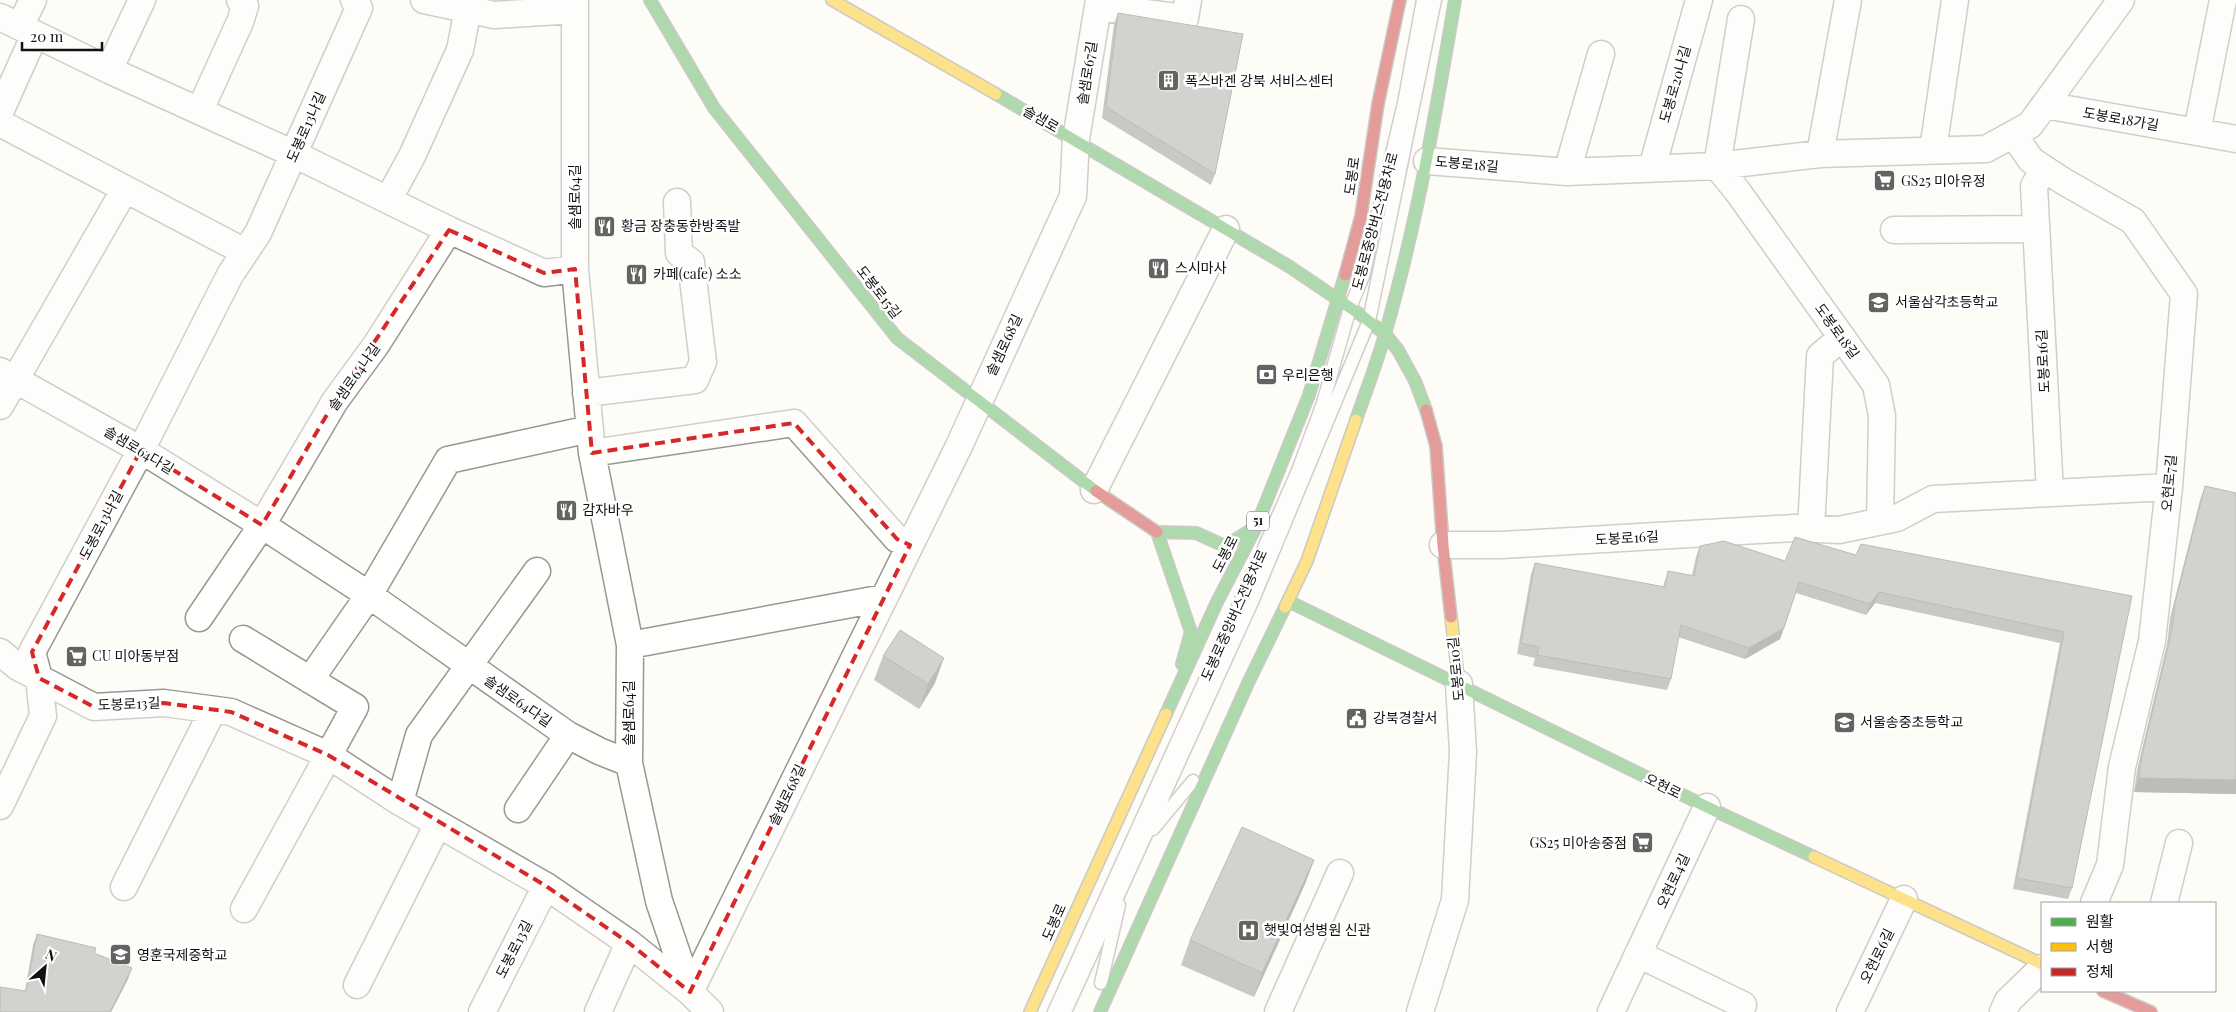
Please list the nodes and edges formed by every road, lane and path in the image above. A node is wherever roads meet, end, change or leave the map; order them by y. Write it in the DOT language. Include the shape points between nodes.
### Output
graph roads {
  1 [pos="33,0"];
  2 [pos="142,0"];
  3 [pos="240,0"];
  4 [pos="354,0"];
  5 [pos="424,0"];
  6 [pos="650,0"];
  7 [pos="832,0"];
  8 [pos="1188,0"];
  9 [pos="1400,0"];
  10 [pos="1422,0"];
  11 [pos="1434,0"];
  12 [pos="1455,0"];
  13 [pos="1699,0"];
  14 [pos="1848,0"];
  15 [pos="1955,0"];
  16 [pos="2121,0"];
  17 [pos="2223,0"];
  18 [pos="1098,4"];
  19 [pos="575,5"];
  20 [pos="857,6"];
  21 [pos="468,10"];
  22 [pos="1741,19"];
  23 [pos="18,26"];
  24 [pos="1602,54"];
  25 [pos="109,70"];
  26 [pos="2045,105"];
  27 [pos="200,110"];
  28 [pos="0,112"];
  29 [pos="0,123"];
  30 [pos="2197,132"];
  31 [pos="2013,134"];
  32 [pos="1076,139"];
  33 [pos="2236,139"];
  34 [pos="1933,150"];
  35 [pos="294,154"];
  36 [pos="1820,154"];
  37 [pos="1427,161"];
  38 [pos="1717,166"];
  39 [pos="1652,168"];
  40 [pos="2044,169"];
  41 [pos="1567,172"];
  42 [pos="125,189"];
  43 [pos="388,200"];
  44 [pos="676,202"];
  45 [pos="1226,229"];
  46 [pos="2036,229"];
  47 [pos="449,230"];
  48 [pos="1894,230"];
  49 [pos="245,252"];
  50 [pos="575,268"];
  51 [pos="1338,300"];
  52 [pos="1350,308"];
  53 [pos="1369,321"];
  54 [pos="1385,334"];
  55 [pos="1842,337"];
  56 [pos="7,375"];
  57 [pos="586,393"];
  58 [pos="979,400"];
  59 [pos="0,406"];
  60 [pos="591,441"];
  61 [pos="141,450"];
  62 [pos="2169,487"];
  63 [pos="1094,490"];
  64 [pos="2050,493"];
  65 [pos="1880,521"];
  66 [pos="262,525"];
  67 [pos="1256,527"];
  68 [pos="1811,529"];
  69 [pos="1157,532"];
  70 [pos="910,545"];
  71 [pos="1443,546"];
  72 [pos="1236,564"];
  73 [pos="537,572"];
  74 [pos="369,595"];
  75 [pos="884,598"];
  76 [pos="1288,601"];
  77 [pos="199,618"];
  78 [pos="243,639"];
  79 [pos="1222,643"];
  80 [pos="630,645"];
  81 [pos="0,652"];
  82 [pos="469,667"];
  83 [pos="39,678"];
  84 [pos="310,680"];
  85 [pos="1459,684"];
  86 [pos="1175,692"];
  87 [pos="1199,693"];
  88 [pos="213,710"];
  89 [pos="568,735"];
  90 [pos="1218,750"];
  91 [pos="328,755"];
  92 [pos="1144,761"];
  93 [pos="629,763"];
  94 [pos="400,802"];
  95 [pos="0,806"];
  96 [pos="1706,808"];
  97 [pos="518,809"];
  98 [pos="438,824"];
  99 [pos="1145,838"];
  100 [pos="2179,843"];
  101 [pos="1340,872"];
  102 [pos="1124,882"];
  103 [pos="546,886"];
  104 [pos="124,887"];
  105 [pos="1904,899"];
  106 [pos="2094,902"];
  107 [pos="2164,902"];
  108 [pos="244,909"];
  109 [pos="629,943"];
  110 [pos="1638,954"];
  111 [pos="2041,964"];
  112 [pos="2041,969"];
  113 [pos="357,985"];
  114 [pos="690,992"];
  115 [pos="2106,992"];
  116 [pos="2143,1003"];
  117 [pos="1743,1005"];
  118 [pos="482,1012"];
  119 [pos="598,1012"];
  120 [pos="710,1012"];
  121 [pos="1030,1012"];
  122 [pos="1054,1012"];
  123 [pos="1065,1012"];
  124 [pos="1094,1012"];
  125 [pos="1100,1012"];
  126 [pos="1278,1012"];
  127 [pos="1420,1012"];
  128 [pos="1611,1012"];
  129 [pos="1850,1012"];
  130 [pos="2003,1012"];
  1 -- 23 [label="street"];
  2 -- 25 [label="street"];
  3 -- 27 [label="street" via="245,6 240,22"];
  4 -- 35 [label="street, 도봉로13나길" via="359,8"];
  5 -- 21 [label="street"];
  6 -- 58 [label="main road, 도봉로15길" via="714,108 896,338"];
  7 -- 20 [label="main road, 솔샘로"];
  8 -- 18 [label="street, 솔샘로67길" via="1186,18"];
  9 -- 51 [label="main road, 도봉로 / 51" via="1378,104 1361,216"];
  10 -- 52 [label="lane, 도봉로중앙버스전용차로" via="1404,103 1376,223 1363,276"];
  11 -- 53 [label="lane"];
  12 -- 37 [label="main road"];
  13 -- 39 [label="street, 도봉로20나길"];
  14 -- 36 [label="street"];
  15 -- 34 [label="street"];
  16 -- 26 [label="street, 도봉로18길"];
  17 -- 30 [label="street"];
  18 -- 32 [label="street, 솔샘로67길"];
  19 -- 21 [label="street" via="494,15"];
  19 -- 50 [label="street, 솔샘로64길"];
  20 -- 32 [label="main road, 솔샘로"];
  21 -- 43 [label="street" via="460,50 412,156"];
  22 -- 38 [label="street"];
  23 -- 25 [label="street"];
  23 -- 28 [label="street"];
  24 -- 41 [label="street"];
  25 -- 27 [label="street"];
  26 -- 30 [label="street, 도봉로18가길"];
  26 -- 31 [label="street, 도봉로18길" via="2030,125"];
  27 -- 35 [label="street"];
  29 -- 42 [label="street"];
  30 -- 33 [label="street, 도봉로18가길"];
  31 -- 34 [label="street, 도봉로18길" via="1986,149"];
  31 -- 40 [label="street, 오현로7길" via="2031,160"];
  32 -- 45 [label="main road, 솔샘로"];
  32 -- 58 [label="street, 솔샘로68길" via="1073,196"];
  34 -- 36 [label="street, 도봉로18길"];
  35 -- 43 [label="street"];
  35 -- 49 [label="street, 도봉로13나길" via="258,234"];
  36 -- 38 [label="street, 도봉로18길"];
  37 -- 41 [label="street, 도봉로18길"];
  37 -- 54 [label="main road"];
  38 -- 39 [label="street, 도봉로18길"];
  38 -- 55 [label="street, 도봉로18길"];
  39 -- 41 [label="street, 도봉로18길"];
  40 -- 46 [label="street, 도봉로16길" via="2034,186"];
  40 -- 62 [label="street, 오현로7길" via="2133,221 2184,294"];
  42 -- 49 [label="street"];
  42 -- 56 [label="street"];
  43 -- 47 [label="street"];
  44 -- 57 [label="street" via="679,253 691,262 703,362 695,380"];
  45 -- 51 [label="main road, 솔샘로"];
  45 -- 63 [label="street"];
  46 -- 48 [label="street"];
  46 -- 64 [label="street, 도봉로16길"];
  47 -- 50 [label="street" via="544,273"];
  47 -- 66 [label="street, 솔샘로64나길" via="376,345 335,401"];
  49 -- 61 [label="street, 도봉로13나길" via="230,275"];
  50 -- 57 [label="street, 솔샘로64길"];
  51 -- 52 [label="main road, 솔샘로"];
  51 -- 67 [label="main road, 도봉로 / 51" via="1309,395"];
  52 -- 53 [label="main road, 솔샘로"];
  52 -- 79 [label="lane, 도봉로중앙버스전용차로" via="1323,403 1298,473"];
  53 -- 54 [label="main road, 솔샘로"];
  53 -- 99 [label="lane" via="1252,602"];
  54 -- 71 [label="main road, 도봉로10길" via="1415,381 1428,414 1442,495"];
  54 -- 76 [label="main road" via="1320,526"];
  55 -- 65 [label="street, 도봉로18길" via="1876,385 1882,416"];
  55 -- 68 [label="street" via="1820,356"];
  56 -- 59 [label="street"];
  56 -- 61 [label="street, 솔샘로64다길"];
  57 -- 60 [label="street, 솔샘로64길"];
  58 -- 63 [label="main road, 도봉로15길"];
  58 -- 70 [label="street, 솔샘로68길"];
  60 -- 70 [label="street" via="794,423 897,539"];
  60 -- 74 [label="street" via="448,460"];
  60 -- 80 [label="street, 솔샘로64길"];
  61 -- 66 [label="street, 솔샘로64다길"];
  61 -- 83 [label="street, 도봉로13나길" via="32,652"];
  62 -- 64 [label="street, 도봉로16길"];
  62 -- 106 [label="street, 오현로7길" via="2152,641 2122,767 2110,865"];
  63 -- 69 [label="main road, 도봉로15길"];
  64 -- 65 [label="street, 도봉로16길" via="1933,499 1896,518"];
  65 -- 68 [label="street, 도봉로16길" via="1839,530"];
  66 -- 74 [label="street, 솔샘로64다길"];
  66 -- 77 [label="street"];
  67 -- 69 [label="main road" via="1225,546 1196,533"];
  67 -- 72 [label="main road, 도봉로 / 51"];
  68 -- 71 [label="street, 도봉로16길"];
  69 -- 86 [label="main road" via="1190,632"];
  70 -- 75 [label="street, 솔샘로68길"];
  71 -- 85 [label="main road, 도봉로10길"];
  72 -- 79 [label="lane"];
  72 -- 86 [label="main road, 도봉로 / 51"];
  73 -- 82 [label="street, 솔샘로64다길"];
  74 -- 82 [label="street, 솔샘로64다길"];
  74 -- 84 [label="street"];
  75 -- 80 [label="street"];
  75 -- 114 [label="street, 솔샘로68길"];
  76 -- 85 [label="main road, 오현로"];
  76 -- 90 [label="main road"];
  78 -- 84 [label="street"];
  79 -- 87 [label="lane, 도봉로중앙버스전용차로"];
  80 -- 93 [label="street, 솔샘로64길"];
  81 -- 83 [label="street, 도봉로13길"];
  82 -- 89 [label="street, 솔샘로64다길"];
  82 -- 94 [label="street" via="419,734"];
  83 -- 88 [label="street, 도봉로13길" via="94,707 164,703"];
  83 -- 95 [label="street, 도봉로13나길" via="43,716"];
  84 -- 91 [label="street" via="355,707"];
  85 -- 96 [label="main road, 오현로"];
  85 -- 127 [label="street, 도봉로10길" via="1463,752 1456,900"];
  86 -- 92 [label="main road, 도봉로 / 51"];
  87 -- 92 [label="lane"];
  87 -- 122 [label="lane, 도봉로중앙버스전용차로"];
  88 -- 91 [label="street, 도봉로13길" via="231,712"];
  88 -- 104 [label="street"];
  89 -- 93 [label="street, 솔샘로64다길"];
  89 -- 97 [label="street"];
  90 -- 99 [label="lane"];
  90 -- 125 [label="main road"];
  91 -- 94 [label="street, 도봉로13길"];
  91 -- 108 [label="street"];
  92 -- 121 [label="main road, 도봉로 / 51"];
  93 -- 114 [label="street, 솔샘로64길" via="659,901"];
  94 -- 98 [label="street, 도봉로13길"];
  96 -- 105 [label="main road, 오현로"];
  96 -- 110 [label="street, 오현로4길"];
  98 -- 103 [label="street, 도봉로13길"];
  98 -- 113 [label="street"];
  99 -- 102 [label="lane"];
  100 -- 107 [label="street"];
  101 -- 126 [label="street"];
  102 -- 123 [label="lane"];
  102 -- 124 [label="lane"];
  103 -- 109 [label="street, 도봉로13길"];
  103 -- 118 [label="street, 도봉로13길"];
  105 -- 111 [label="main road, 오현로"];
  105 -- 129 [label="street, 오현로6길"];
  109 -- 114 [label="street, 도봉로13길"];
  109 -- 119 [label="street"];
  110 -- 117 [label="street"];
  110 -- 128 [label="street, 오현로4길"];
  112 -- 130 [label="street" via="2008,1001"];
  114 -- 120 [label="street, 도봉로13길"];
  115 -- 116 [label="main road"];
}
